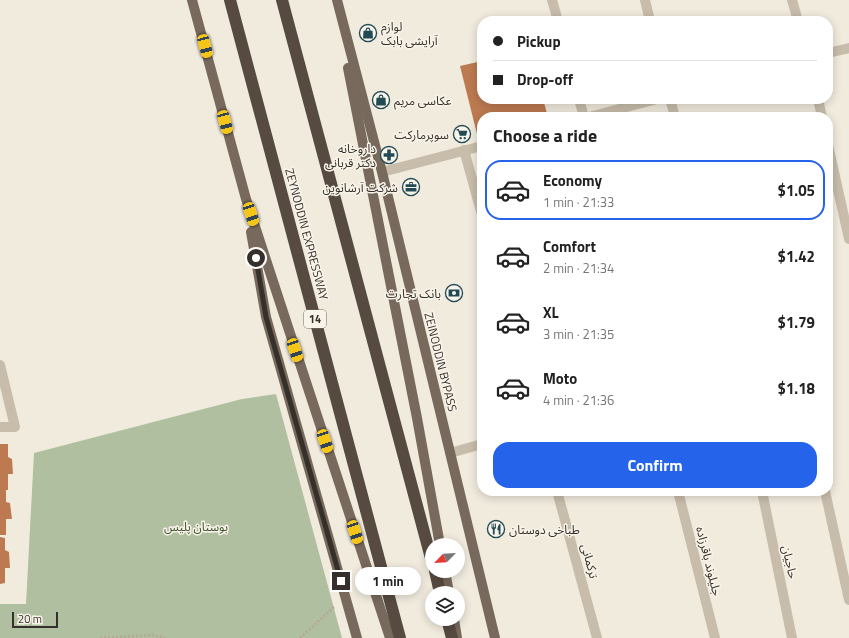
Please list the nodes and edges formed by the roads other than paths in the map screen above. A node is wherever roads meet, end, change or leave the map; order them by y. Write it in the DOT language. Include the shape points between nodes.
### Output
graph roads {
  1 [pos="192,0"];
  2 [pos="230,0"];
  3 [pos="282,0"];
  4 [pos="336,0"];
  5 [pos="552,0"];
  6 [pos="645,0"];
  7 [pos="792,0"];
  8 [pos="557,16"];
  9 [pos="649,16"];
  10 [pos="797,16"];
  11 [pos="849,48"];
  12 [pos="833,52"];
  13 [pos="638,104"];
  14 [pos="608,112"];
  15 [pos="477,147"];
  16 [pos="464,150"];
  17 [pos="833,167"];
  18 [pos="382,172"];
  19 [pos="477,197"];
  20 [pos="246,199"];
  21 [pos="849,239"];
  22 [pos="0,365"];
  23 [pos="0,427"];
  24 [pos="477,445"];
  25 [pos="450,453"];
  26 [pos="558,496"];
  27 [pos="679,496"];
  28 [pos="763,496"];
  29 [pos="826,496"];
  30 [pos="426,538"];
  31 [pos="439,538"];
  32 [pos="849,600"];
  33 [pos="449,626"];
  34 [pos="455,626"];
  35 [pos="356,638"];
  36 [pos="390,638"];
  37 [pos="400,638"];
  38 [pos="452,638"];
  39 [pos="457,638"];
  40 [pos="495,638"];
  41 [pos="597,638"];
  42 [pos="715,638"];
  43 [pos="792,638"];
  1 -- 20 [label="main road"];
  2 -- 37 [label="highway, ZEYNODDIN EXPRESSWAY / 14"];
  3 -- 30 [label="highway"];
  4 -- 18 [label="main road, ZEINODDIN BYPASS"];
  4 -- 31 [label="main road"];
  5 -- 8 [label="street"];
  6 -- 9 [label="street"];
  7 -- 10 [label="street"];
  11 -- 12 [label="street"];
  13 -- 14 [label="street"];
  15 -- 16 [label="street"];
  16 -- 18 [label="street"];
  16 -- 19 [label="street"];
  17 -- 21 [label="street"];
  18 -- 25 [label="main road, ZEINODDIN BYPASS"];
  20 -- 35 [label="main road" via="266,317"];
  20 -- 36 [label="main road"];
  22 -- 23 [label="street" via="15,427"];
  24 -- 25 [label="street"];
  25 -- 40 [label="main road, ZEINODDIN BYPASS"];
  26 -- 41 [label="street, ترکمانی"];
  27 -- 42 [label="street, جلیلوند باقرزاده"];
  28 -- 43 [label="street, حاجیان"];
  29 -- 32 [label="street"];
  33 -- 38 [label="highway"];
  34 -- 39 [label="main road"];
}
